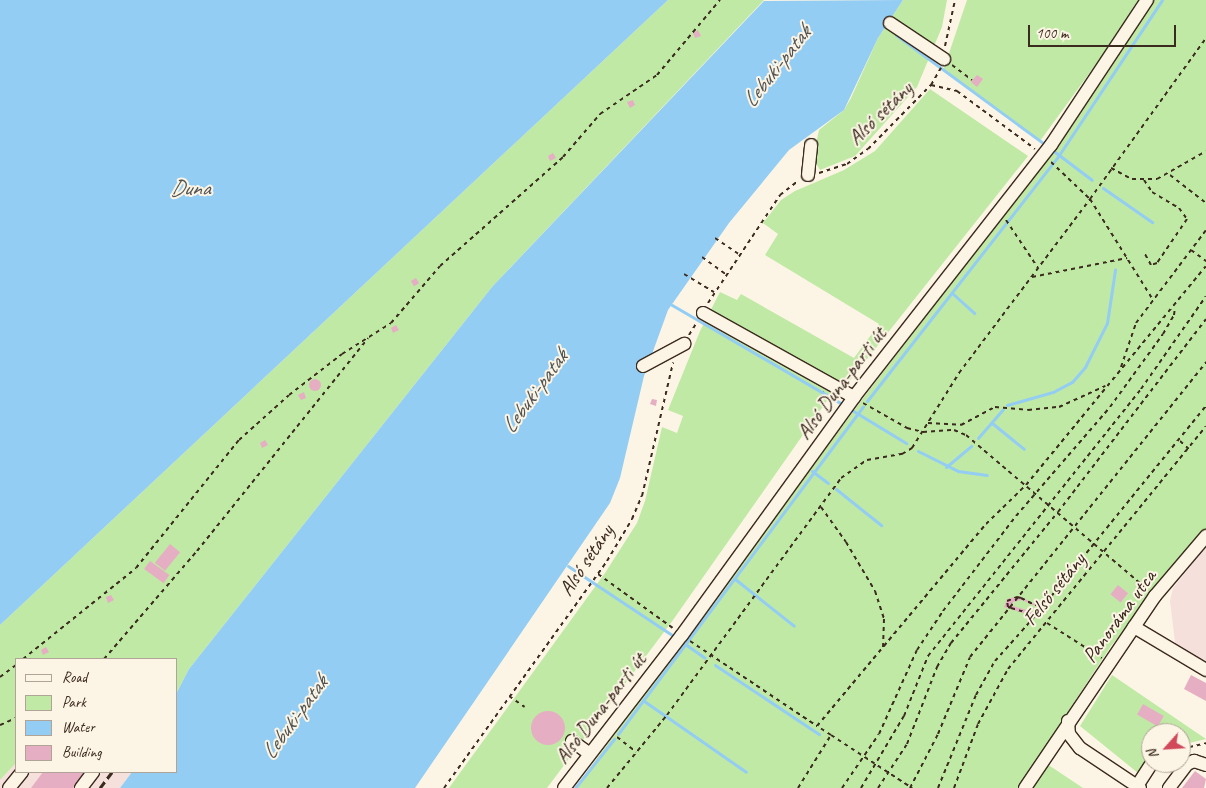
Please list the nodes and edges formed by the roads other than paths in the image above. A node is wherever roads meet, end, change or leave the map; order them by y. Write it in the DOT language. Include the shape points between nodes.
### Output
graph roads {
  1 [pos="1147,0"];
  2 [pos="890,23"];
  3 [pos="942,65"];
  4 [pos="811,145"];
  5 [pos="808,175"];
  6 [pos="699,318"];
  7 [pos="684,344"];
  8 [pos="642,366"];
  9 [pos="849,404"];
  10 [pos="1206,536"];
  11 [pos="1134,627"];
  12 [pos="1206,670"];
  13 [pos="1068,721"];
  14 [pos="572,741"];
  15 [pos="590,754"];
  16 [pos="1206,765"];
  17 [pos="21,773"];
  18 [pos="92,773"];
  19 [pos="1151,773"];
  20 [pos="1138,787"];
  21 [pos="9,788"];
  22 [pos="81,788"];
  23 [pos="564,788"];
  24 [pos="1025,788"];
  25 [pos="1169,788"];
  1 -- 9 [label="street, Alsó Duna-parti út" via="1047,150"];
  2 -- 3 [label="street"];
  4 -- 5 [label="street"];
  6 -- 9 [label="street"];
  7 -- 8 [label="street"];
  9 -- 15 [label="street, Alsó Duna-parti út" via="686,638"];
  10 -- 11 [label="street, Panoráma utca" via="1155,596"];
  11 -- 12 [label="street"];
  11 -- 13 [label="street, Panoráma utca"];
  13 -- 20 [label="street" via="1069,734 1080,748"];
  13 -- 24 [label="street, Panoráma utca"];
  14 -- 15 [label="street"];
  15 -- 23 [label="street, Alsó Duna-parti út"];
  16 -- 25 [label="street" via="1194,761 1187,764"];
  17 -- 21 [label="street"];
  18 -- 22 [label="street"];
  19 -- 20 [label="street"];
}
